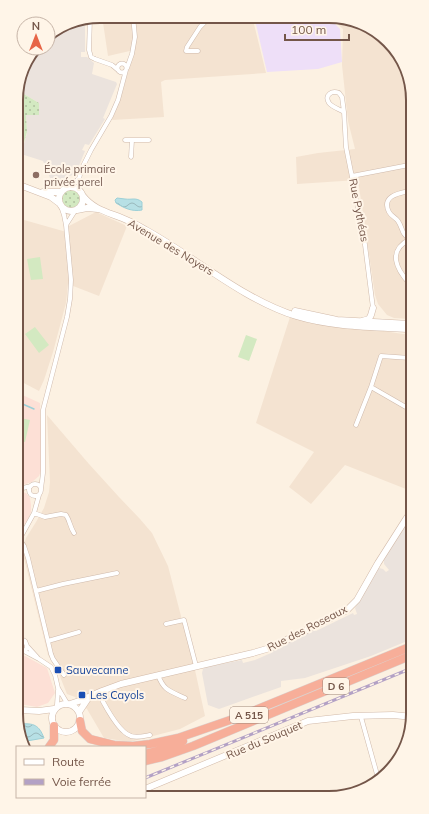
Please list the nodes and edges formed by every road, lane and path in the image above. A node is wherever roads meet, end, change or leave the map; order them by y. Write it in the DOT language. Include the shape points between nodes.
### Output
graph roads {
  1 [pos="134,23"];
  2 [pos="204,23"];
  3 [pos="90,24"];
  4 [pos="198,51"];
  5 [pos="130,57"];
  6 [pos="121,64"];
  7 [pos="112,65"];
  8 [pos="127,69"];
  9 [pos="119,71"];
  10 [pos="123,82"];
  11 [pos="344,112"];
  12 [pos="125,140"];
  13 [pos="132,140"];
  14 [pos="149,140"];
  15 [pos="131,157"];
  16 [pos="406,166"];
  17 [pos="352,176"];
  18 [pos="78,179"];
  19 [pos="23,186"];
  20 [pos="72,186"];
  21 [pos="79,189"];
  22 [pos="36,191"];
  23 [pos="61,192"];
  24 [pos="406,192"];
  25 [pos="83,196"];
  26 [pos="60,205"];
  27 [pos="75,210"];
  28 [pos="99,210"];
  29 [pos="66,225"];
  30 [pos="406,236"];
  31 [pos="406,242"];
  32 [pos="406,280"];
  33 [pos="373,308"];
  34 [pos="376,316"];
  35 [pos="373,322"];
  36 [pos="384,323"];
  37 [pos="359,324"];
  38 [pos="406,324"];
  39 [pos="406,329"];
  40 [pos="406,358"];
  41 [pos="370,387"];
  42 [pos="406,407"];
  43 [pos="356,425"];
  44 [pos="43,473"];
  45 [pos="32,485"];
  46 [pos="23,488"];
  47 [pos="41,489"];
  48 [pos="23,490"];
  49 [pos="31,494"];
  50 [pos="39,495"];
  51 [pos="34,511"];
  52 [pos="406,521"];
  53 [pos="23,532"];
  54 [pos="74,533"];
  55 [pos="23,545"];
  56 [pos="117,573"];
  57 [pos="36,591"];
  58 [pos="166,624"];
  59 [pos="79,632"];
  60 [pos="23,641"];
  61 [pos="48,641"];
  62 [pos="27,646"];
  63 [pos="406,648"];
  64 [pos="23,651"];
  65 [pos="23,652"];
  66 [pos="406,657"];
  67 [pos="39,659"];
  68 [pos="196,666"];
  69 [pos="352,671"];
  70 [pos="158,675"];
  71 [pos="64,676"];
  72 [pos="58,688"];
  73 [pos="98,692"];
  74 [pos="89,697"];
  75 [pos="185,698"];
  76 [pos="68,703"];
  77 [pos="56,707"];
  78 [pos="23,710"];
  79 [pos="39,711"];
  80 [pos="80,716"];
  81 [pos="406,716"];
  82 [pos="361,717"];
  83 [pos="51,718"];
  84 [pos="260,718"];
  85 [pos="54,726"];
  86 [pos="150,735"];
  87 [pos="50,746"];
  88 [pos="146,754"];
  89 [pos="146,761"];
  90 [pos="146,765"];
  91 [pos="377,774"];
  92 [pos="146,789"];
  1 -- 5 [label="street" via="135,37"];
  2 -- 4 [label="street" via="186,51"];
  3 -- 7 [label="street" via="89,54"];
  5 -- 6 [label="street"];
  5 -- 8 [label="street"];
  6 -- 7 [label="street"];
  6 -- 8 [label="street" via="127,66"];
  6 -- 9 [label="street" via="118,67"];
  7 -- 9 [label="street"];
  8 -- 9 [label="street"];
  8 -- 10 [label="street"];
  9 -- 10 [label="street"];
  10 -- 18 [label="street" via="111,116 90,150"];
  11 -- 11 [label="street, Rue Pythéas" via="329,104 330,93 340,90"];
  11 -- 17 [label="street, Rue Pythéas" via="346,147"];
  12 -- 13 [label="street"];
  13 -- 14 [label="street"];
  13 -- 15 [label="street"];
  16 -- 17 [label="street"];
  17 -- 33 [label="street, Rue Pythéas" via="365,244"];
  18 -- 20 [label="street"];
  18 -- 21 [label="street"];
  19 -- 22 [label="street"];
  20 -- 21 [label="street"];
  20 -- 23 [label="street"];
  21 -- 25 [label="street"];
  22 -- 23 [label="street"];
  22 -- 26 [label="street" via="51,197"];
  23 -- 26 [label="street"];
  24 -- 30 [label="street" via="390,197 388,201 389,212 397,219"];
  25 -- 27 [label="street" via="81,206"];
  25 -- 28 [label="street, Avenue des Noyers"];
  26 -- 27 [label="street" via="67,211"];
  26 -- 29 [label="street"];
  27 -- 28 [label="street, Avenue des Noyers"];
  27 -- 29 [label="street"];
  28 -- 37 [label="street, Avenue des Noyers" via="136,224 241,290 297,312"];
  29 -- 44 [label="street" via="70,299 43,410"];
  31 -- 32 [label="street" via="399,247 396,261"];
  33 -- 34 [label="street"];
  33 -- 37 [label="street" via="369,319"];
  34 -- 35 [label="street"];
  34 -- 36 [label="street"];
  35 -- 36 [label="street, Avenue des Noyers"];
  35 -- 37 [label="street, Avenue des Noyers"];
  36 -- 38 [label="street, Avenue des Noyers"];
  37 -- 39 [label="street, Avenue des Noyers"];
  40 -- 41 [label="street" via="381,356"];
  41 -- 42 [label="street"];
  41 -- 43 [label="street"];
  44 -- 45 [label="street"];
  44 -- 47 [label="street"];
  45 -- 46 [label="street"];
  45 -- 47 [label="street" via="38,485"];
  45 -- 49 [label="street" via="29,488"];
  47 -- 50 [label="street"];
  48 -- 49 [label="street"];
  49 -- 50 [label="street"];
  49 -- 51 [label="street"];
  50 -- 51 [label="street"];
  51 -- 53 [label="street"];
  51 -- 54 [label="street" via="45,517 66,515"];
  52 -- 68 [label="street, Rue des Roseaux" via="357,600 347,610 270,648"];
  55 -- 57 [label="street"];
  56 -- 57 [label="street"];
  57 -- 61 [label="street"];
  58 -- 68 [label="street" via="184,620"];
  59 -- 61 [label="street"];
  60 -- 62 [label="street"];
  61 -- 71 [label="street" via="53,659"];
  62 -- 64 [label="street"];
  62 -- 67 [label="street"];
  63 -- 69 [label="highway, D 6"];
  65 -- 67 [label="street"];
  66 -- 84 [label="highway, D 6"];
  67 -- 72 [label="street" via="49,665"];
  68 -- 70 [label="street, Rue des Roseaux"];
  69 -- 80 [label="highway" via="236,718 178,738 150,744 114,745 90,739 82,731"];
  69 -- 88 [label="highway, A 515" via="262,710"];
  70 -- 73 [label="street, Rue des Roseaux"];
  70 -- 75 [label="street" via="166,689"];
  72 -- 76 [label="street"];
  72 -- 77 [label="street"];
  73 -- 74 [label="street, Rue des Roseaux"];
  73 -- 86 [label="street" via="118,726 126,734"];
  74 -- 76 [label="street, Rue des Roseaux"];
  74 -- 80 [label="street"];
  76 -- 77 [label="street"];
  76 -- 80 [label="street" via="77,708"];
  77 -- 79 [label="street"];
  77 -- 83 [label="street"];
  78 -- 79 [label="street"];
  79 -- 83 [label="street"];
  80 -- 85 [label="street" via="78,725 71,731 62,732"];
  81 -- 82 [label="street, Rue du Souquet"];
  82 -- 91 [label="street"];
  82 -- 92 [label="street, Rue du Souquet" via="308,721"];
  83 -- 85 [label="street"];
  84 -- 89 [label="highway, A 515" via="193,746"];
  84 -- 90 [label="highway" via="218,740"];
  85 -- 87 [label="highway" via="54,740"];
}
